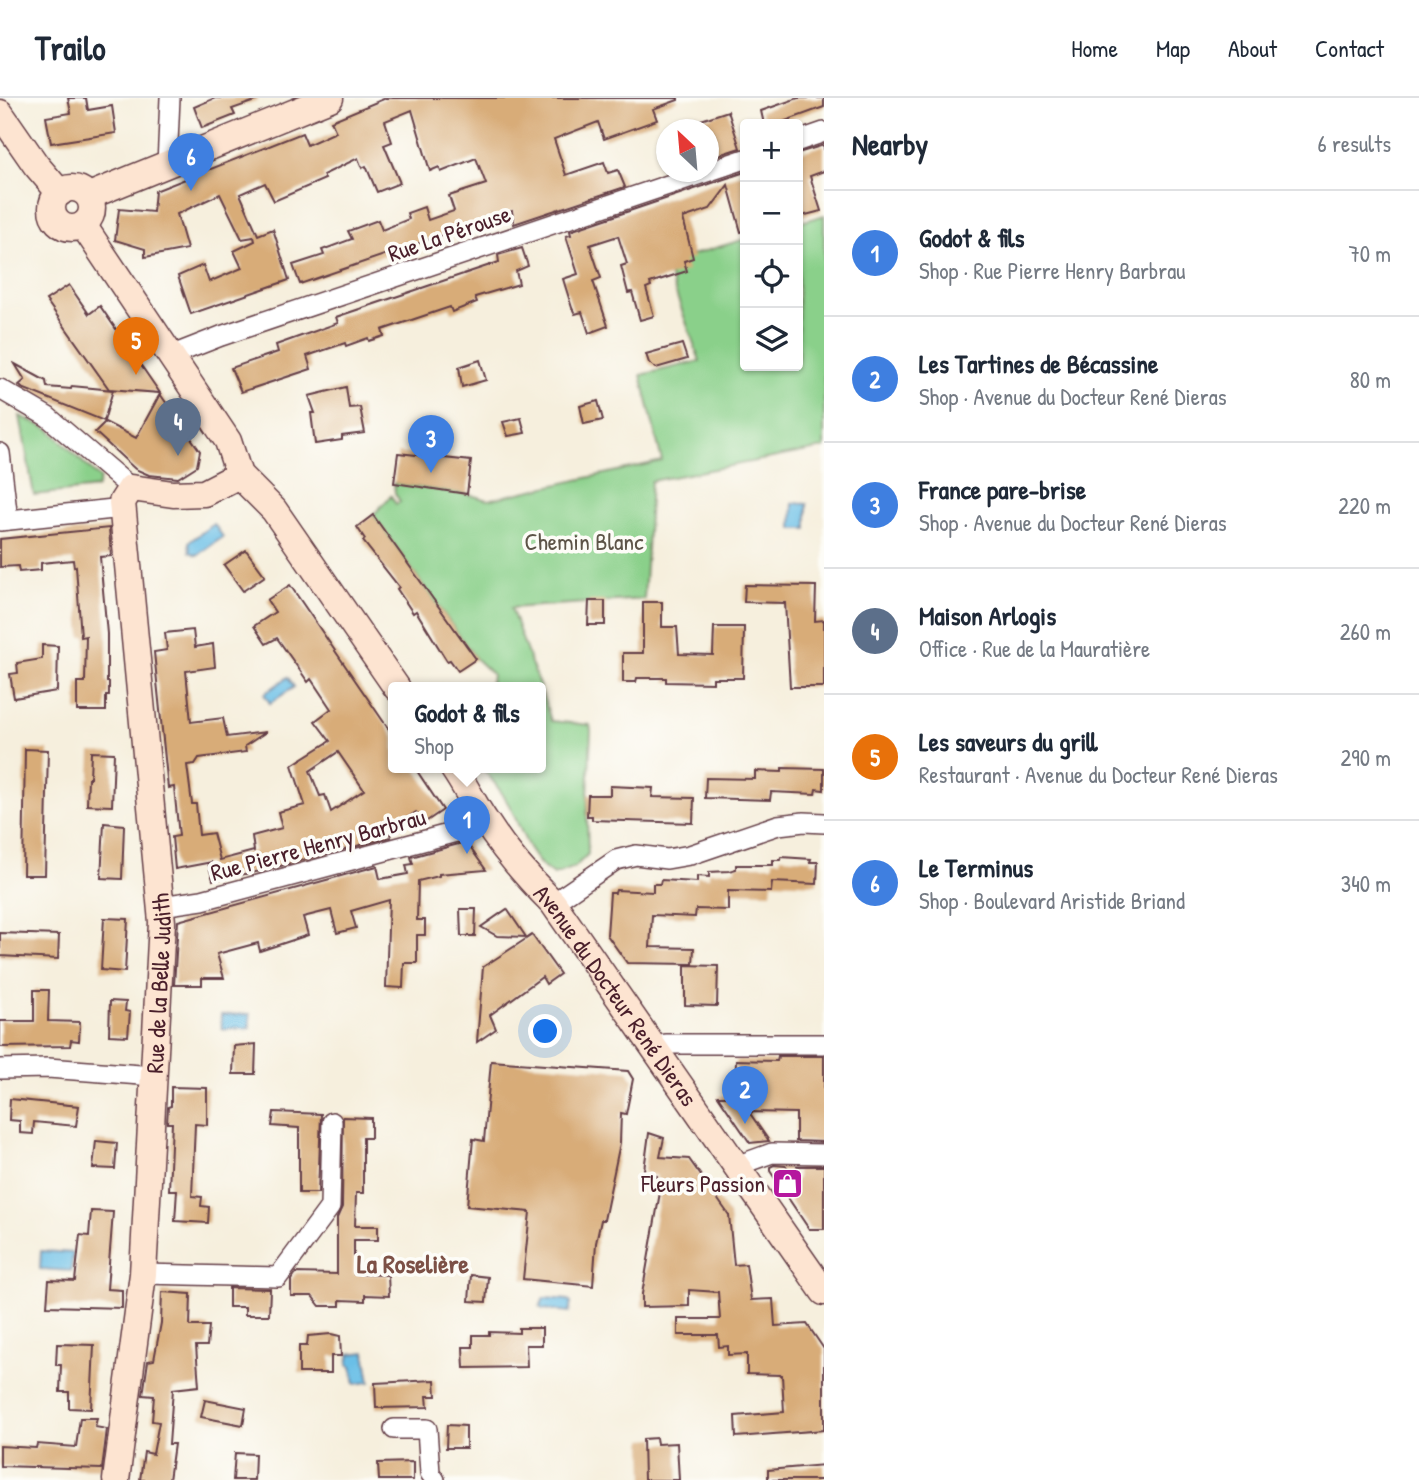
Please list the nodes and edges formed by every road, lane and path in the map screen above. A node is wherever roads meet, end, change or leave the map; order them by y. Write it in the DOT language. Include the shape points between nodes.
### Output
graph roads {
  1 [pos="170,98"];
  2 [pos="330,98"];
  3 [pos="0,113"];
  4 [pos="824,132"];
  5 [pos="803,139"];
  6 [pos="740,161"];
  7 [pos="167,165"];
  8 [pos="60,193"];
  9 [pos="89,196"];
  10 [pos="83,225"];
  11 [pos="170,356"];
  12 [pos="2,395"];
  13 [pos="0,453"];
  14 [pos="239,475"];
  15 [pos="127,498"];
  16 [pos="4,521"];
  17 [pos="393,682"];
  18 [pos="456,773"];
  19 [pos="484,819"];
  20 [pos="824,823"];
  21 [pos="553,903"];
  22 [pos="162,906"];
  23 [pos="824,1044"];
  24 [pos="653,1047"];
  25 [pos="0,1069"];
  26 [pos="154,1076"];
  27 [pos="332,1122"];
  28 [pos="824,1154"];
  29 [pos="736,1166"];
  30 [pos="143,1274"];
  31 [pos="821,1282"];
  32 [pos="394,1429"];
  33 [pos="116,1480"];
  34 [pos="435,1480"];
  1 -- 7 [label="street"];
  2 -- 7 [label="main road"];
  3 -- 8 [label="main road"];
  4 -- 5 [label="street"];
  6 -- 11 [label="street, Rue La Pérouse"];
  7 -- 9 [label="main road"];
  8 -- 9 [label="main road" via="72,188"];
  8 -- 10 [label="main road" via="53,204 54,217 63,226"];
  9 -- 10 [label="main road" via="93,209"];
  10 -- 11 [label="main road"];
  11 -- 14 [label="main road" via="228,441"];
  12 -- 15 [label="street" via="48,418"];
  13 -- 16 [label="street"];
  14 -- 15 [label="main road" via="204,493"];
  14 -- 17 [label="main road" via="274,510"];
  15 -- 16 [label="street"];
  15 -- 22 [label="main road, Rue de la Belle Judith"];
  18 -- 19 [label="main road, Avenue du Docteur René Dieras"];
  19 -- 21 [label="main road, Avenue du Docteur René Dieras"];
  19 -- 22 [label="street, Rue Pierre Henry Barbrau" via="456,832 215,897"];
  20 -- 21 [label="street" via="778,825 690,855 667,859 636,855 616,860"];
  21 -- 24 [label="main road, Avenue du Docteur René Dieras"];
  22 -- 26 [label="main road, Rue de la Belle Judith"];
  23 -- 24 [label="street"];
  24 -- 29 [label="main road, Avenue du Docteur René Dieras"];
  25 -- 26 [label="street"];
  26 -- 30 [label="main road, Rue de la Belle Judith"];
  27 -- 30 [label="street" via="330,1207 278,1278"];
  28 -- 29 [label="street" via="772,1153"];
  29 -- 31 [label="main road, Avenue du Docteur René Dieras"];
  30 -- 33 [label="main road, Rue de la Belle Judith"];
  32 -- 34 [label="street" via="426,1429 430,1473"];
}
